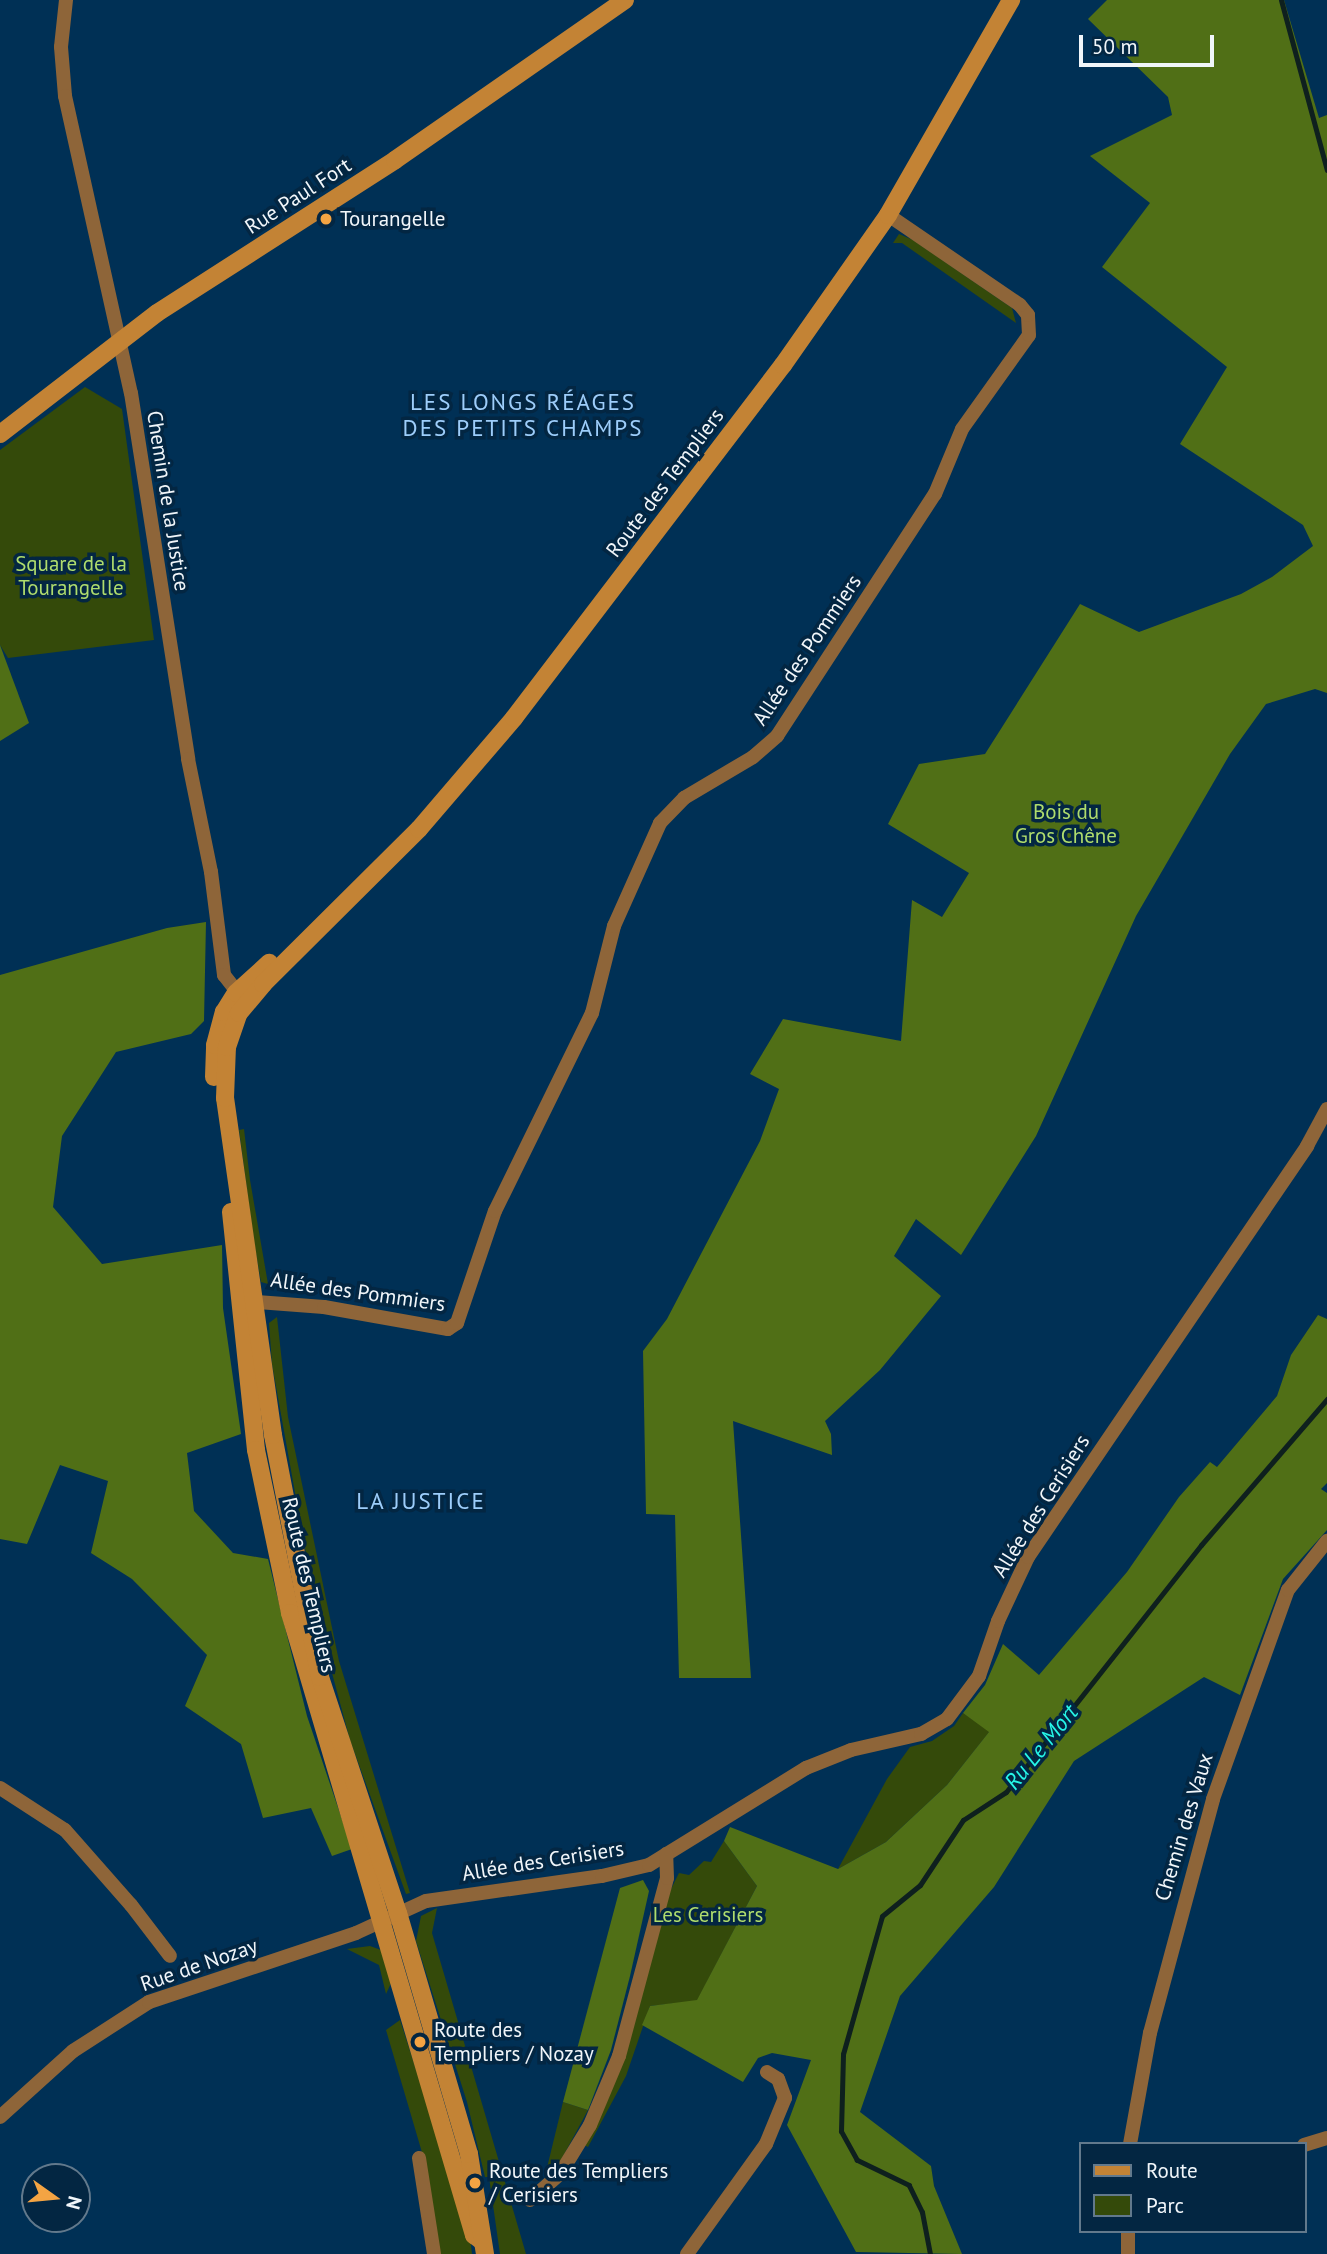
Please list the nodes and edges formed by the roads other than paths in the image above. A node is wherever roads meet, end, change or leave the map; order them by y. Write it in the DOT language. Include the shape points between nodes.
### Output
graph roads {
  1 [pos="66,0"];
  2 [pos="625,0"];
  3 [pos="1011,0"];
  4 [pos="888,215"];
  5 [pos="118,344"];
  6 [pos="0,435"];
  7 [pos="242,998"];
  8 [pos="1327,1109"];
  9 [pos="248,1301"];
  10 [pos="1327,1541"];
  11 [pos="0,1788"];
  12 [pos="666,1854"];
  13 [pos="391,1917"];
  14 [pos="170,1956"];
  15 [pos="767,2073"];
  16 [pos="0,2117"];
  17 [pos="1327,2138"];
  18 [pos="1130,2142"];
  19 [pos="1306,2144"];
  20 [pos="419,2158"];
  21 [pos="530,2200"];
  22 [pos="1128,2233"];
  23 [pos="484,2248"];
  24 [pos="434,2254"];
  25 [pos="687,2254"];
  26 [pos="1128,2254"];
  1 -- 5 [label="street, Chemin de la Justice" via="61,47 65,96"];
  2 -- 5 [label="main road, Rue Paul Fort" via="406,153 157,313"];
  3 -- 4 [label="main road, Route des Templiers"];
  4 -- 7 [label="main road, Route des Templiers" via="791,354 514,718 419,829 296,949 282,953"];
  4 -- 9 [label="street, Allée des Pommiers" via="1020,306 1028,315 1029,335 962,429 935,494 777,736 753,757 684,797 660,823 614,926 592,1013 495,1211 457,1323 448,1329 324,1307"];
  5 -- 6 [label="main road, Rue Paul Fort"];
  5 -- 7 [label="street, Chemin de la Justice" via="211,872 224,975"];
  7 -- 9 [label="main road, Route des Templiers" via="219,1028 213,1065"];
  8 -- 12 [label="street, Allée des Cerisiers" via="1307,1146 1028,1557 979,1676 947,1719 921,1734 852,1750 806,1768"];
  9 -- 13 [label="main road, Route des Templiers" via="320,1677"];
  10 -- 18 [label="street, Chemin des Vaux" via="1287,1590 1213,1799 1153,2021"];
  11 -- 14 [label="street" via="65,1830"];
  12 -- 13 [label="street, Allée des Cerisiers" via="649,1864 602,1876 426,1900"];
  12 -- 21 [label="street" via="667,1878 619,2056 590,2125 561,2174"];
  13 -- 16 [label="street, Rue de Nozay" via="149,2002 114,2021"];
  13 -- 23 [label="main road, Route des Templiers" via="474,2235"];
  15 -- 25 [label="street" via="778,2079 785,2098 766,2144"];
  17 -- 19 [label="street"];
  20 -- 24 [label="street"];
  22 -- 26 [label="street"];
}
